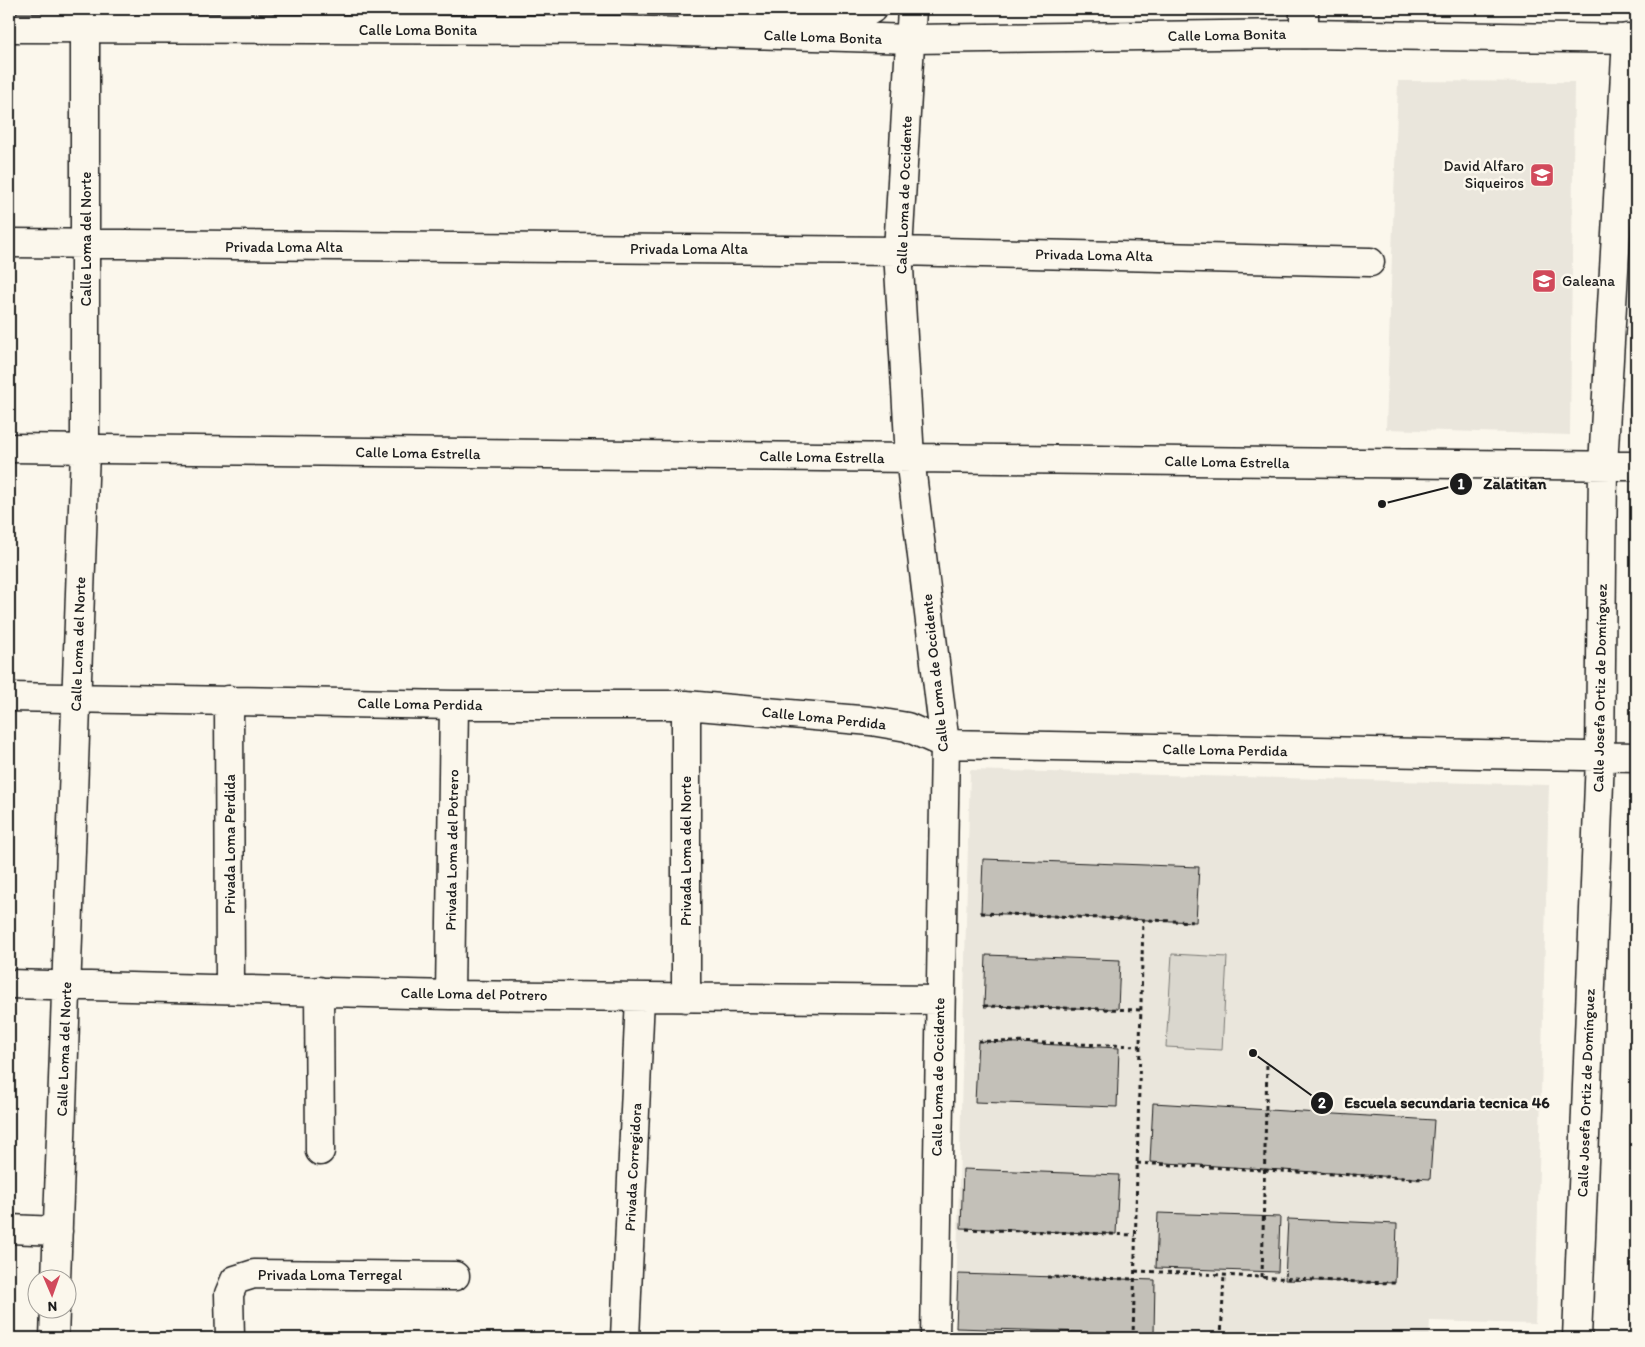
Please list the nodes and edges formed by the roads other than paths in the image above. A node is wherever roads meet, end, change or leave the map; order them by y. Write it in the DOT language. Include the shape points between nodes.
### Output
graph roads {
  1 [pos="690,9"];
  2 [pos="872,9"];
  3 [pos="912,9"];
  4 [pos="85,18"];
  5 [pos="1304,21"];
  6 [pos="9,28"];
  7 [pos="1631,38"];
  8 [pos="912,39"];
  9 [pos="9,243"];
  10 [pos="86,245"];
  11 [pos="898,251"];
  12 [pos="1370,262"];
  13 [pos="9,448"];
  14 [pos="85,450"];
  15 [pos="910,458"];
  16 [pos="1603,466"];
  17 [pos="1636,466"];
  18 [pos="9,697"];
  19 [pos="77,698"];
  20 [pos="229,700"];
  21 [pos="454,705"];
  22 [pos="686,705"];
  23 [pos="945,744"];
  24 [pos="1600,758"];
  25 [pos="1636,758"];
  26 [pos="9,984"];
  27 [pos="66,986"];
  28 [pos="230,988"];
  29 [pos="318,991"];
  30 [pos="450,995"];
  31 [pos="640,996"];
  32 [pos="686,998"];
  33 [pos="939,1000"];
  34 [pos="320,1150"];
  35 [pos="9,1229"];
  36 [pos="58,1231"];
  37 [pos="56,1270"];
  38 [pos="455,1276"];
  39 [pos="55,1320"];
  40 [pos="54,1338"];
  41 [pos="230,1338"];
  42 [pos="625,1338"];
  43 [pos="935,1338"];
  44 [pos="1577,1338"];
  1 -- 2 [label="street" via="850,14"];
  3 -- 8 [label="street, Calle Loma de Occidente"];
  4 -- 6 [label="street, Calle Loma Bonita"];
  4 -- 8 [label="street, Calle Loma Bonita"];
  4 -- 10 [label="street, Calle Loma del Norte"];
  5 -- 7 [label="street, Calle Loma Bonita"];
  5 -- 8 [label="street, Calle Loma Bonita"];
  7 -- 16 [label="street, Calle Josefa Ortiz de Domínguez"];
  8 -- 11 [label="street, Calle Loma de Occidente"];
  9 -- 10 [label="street, Privada Loma Alta"];
  10 -- 11 [label="street, Privada Loma Alta"];
  10 -- 14 [label="street, Calle Loma del Norte"];
  11 -- 12 [label="street, Privada Loma Alta"];
  11 -- 15 [label="street, Calle Loma de Occidente"];
  13 -- 14 [label="street, Calle Loma Estrella"];
  14 -- 15 [label="street, Calle Loma Estrella"];
  14 -- 19 [label="street, Calle Loma del Norte"];
  15 -- 16 [label="street, Calle Loma Estrella"];
  15 -- 23 [label="street, Calle Loma de Occidente"];
  16 -- 17 [label="street, Calle Loma Estrella"];
  16 -- 24 [label="street, Calle Josefa Ortiz de Domínguez"];
  18 -- 19 [label="street, Calle Loma Perdida"];
  19 -- 20 [label="street, Calle Loma Perdida"];
  19 -- 27 [label="street, Calle Loma del Norte"];
  20 -- 21 [label="street, Calle Loma Perdida"];
  20 -- 28 [label="street, Privada Loma Perdida"];
  21 -- 22 [label="street, Calle Loma Perdida"];
  21 -- 30 [label="street, Privada Loma del Potrero"];
  22 -- 23 [label="street, Calle Loma Perdida" via="871,721 907,727"];
  22 -- 32 [label="street, Privada Loma del Norte"];
  23 -- 24 [label="street, Calle Loma Perdida"];
  23 -- 33 [label="street, Calle Loma de Occidente"];
  24 -- 25 [label="street, Calle Loma Perdida"];
  24 -- 44 [label="street, Calle Josefa Ortiz de Domínguez"];
  26 -- 27 [label="street, Calle Loma del Potrero"];
  27 -- 28 [label="street, Calle Loma del Potrero"];
  27 -- 36 [label="street, Calle Loma del Norte"];
  28 -- 29 [label="street, Calle Loma del Potrero"];
  29 -- 30 [label="street, Calle Loma del Potrero"];
  29 -- 34 [label="street"];
  30 -- 31 [label="street, Calle Loma del Potrero"];
  31 -- 32 [label="street, Calle Loma del Potrero"];
  31 -- 42 [label="street, Privada Corregidora"];
  32 -- 33 [label="street, Calle Loma del Potrero"];
  33 -- 43 [label="street, Calle Loma de Occidente"];
  35 -- 36 [label="street"];
  36 -- 37 [label="street, Calle Loma del Norte"];
  38 -- 41 [label="street, Privada Loma Terregal" via="254,1274 235,1280 229,1294"];
  39 -- 40 [label="street"];
}
